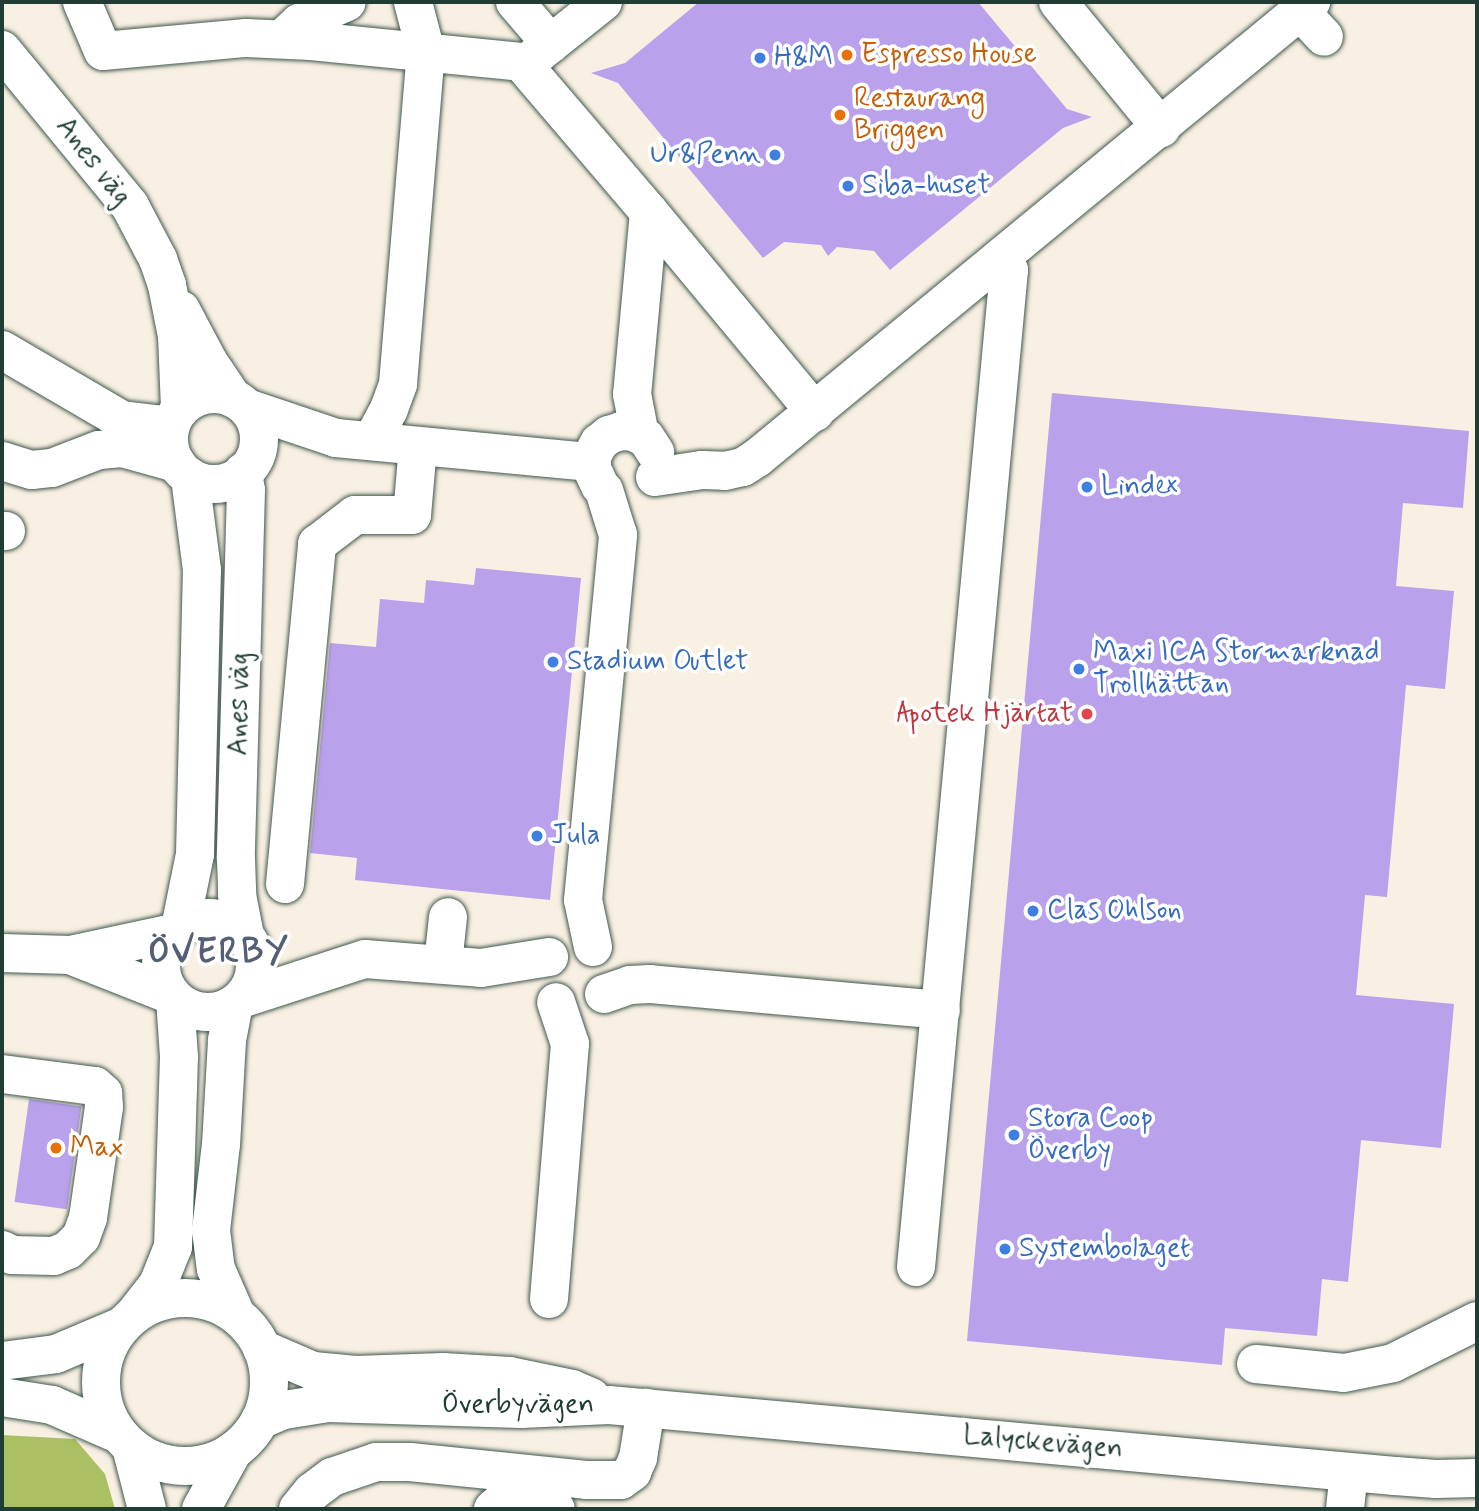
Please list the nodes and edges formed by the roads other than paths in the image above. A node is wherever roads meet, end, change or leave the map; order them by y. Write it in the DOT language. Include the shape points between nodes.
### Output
graph roads {
  1 [pos="82,2"];
  2 [pos="347,2"];
  3 [pos="413,2"];
  4 [pos="515,2"];
  5 [pos="603,2"];
  6 [pos="1058,2"];
  7 [pos="1312,17"];
  8 [pos="282,39"];
  9 [pos="2,50"];
  10 [pos="426,52"];
  11 [pos="537,55"];
  12 [pos="1161,128"];
  13 [pos="649,212"];
  14 [pos="1001,259"];
  15 [pos="167,285"];
  16 [pos="2,350"];
  17 [pos="240,403"];
  18 [pos="815,412"];
  19 [pos="175,417"];
  20 [pos="122,434"];
  21 [pos="354,440"];
  22 [pos="418,446"];
  23 [pos="2,461"];
  24 [pos="628,464"];
  25 [pos="247,469"];
  26 [pos="183,470"];
  27 [pos="285,884"];
  28 [pos="447,917"];
  29 [pos="177,931"];
  30 [pos="247,939"];
  31 [pos="2,953"];
  32 [pos="70,955"];
  33 [pos="443,964"];
  34 [pos="340,965"];
  35 [pos="575,976"];
  36 [pos="173,997"];
  37 [pos="238,1002"];
  38 [pos="941,1010"];
  39 [pos="2,1074"];
  40 [pos="2,1250"];
  41 [pos="916,1267"];
  42 [pos="549,1299"];
  43 [pos="128,1320"];
  44 [pos="1477,1321"];
  45 [pos="248,1330"];
  46 [pos="2,1361"];
  47 [pos="1256,1364"];
  48 [pos="2,1397"];
  49 [pos="609,1405"];
  50 [pos="646,1408"];
  51 [pos="260,1420"];
  52 [pos="125,1441"];
  53 [pos="233,1451"];
  54 [pos="1349,1472"];
  55 [pos="1477,1478"];
  56 [pos="147,1509"];
  57 [pos="201,1509"];
  58 [pos="298,1509"];
  59 [pos="493,1509"];
  60 [pos="556,1509"];
  61 [pos="1345,1509"];
  1 -- 8 [label="street" via="103,51"];
  2 -- 8 [label="street" via="299,23"];
  3 -- 10 [label="street"];
  4 -- 11 [label="street"];
  5 -- 11 [label="street"];
  6 -- 12 [label="street"];
  7 -- 12 [label="street"];
  8 -- 10 [label="street"];
  9 -- 15 [label="street, Anes väg" via="130,206"];
  10 -- 11 [label="street" via="521,62"];
  10 -- 21 [label="street" via="398,384 394,399"];
  11 -- 13 [label="street"];
  12 -- 14 [label="street"];
  13 -- 18 [label="street"];
  13 -- 24 [label="street"];
  14 -- 18 [label="street"];
  14 -- 38 [label="street" via="1009,270"];
  15 -- 17 [label="street, Anes väg" via="208,361"];
  15 -- 19 [label="street, Anes väg" via="177,336"];
  16 -- 20 [label="street"];
  17 -- 19 [label="street" via="210,394 199,396"];
  17 -- 21 [label="street"];
  17 -- 25 [label="street" via="258,436"];
  18 -- 24 [label="street" via="743,467 702,470"];
  19 -- 20 [label="street"];
  19 -- 26 [label="street" via="170,451"];
  20 -- 23 [label="street" via="99,450 52,468 32,470"];
  20 -- 26 [label="street"];
  21 -- 22 [label="street"];
  21 -- 25 [label="street" via="285,448"];
  22 -- 24 [label="street"];
  22 -- 27 [label="street" via="412,515 355,515 317,544"];
  24 -- 35 [label="street"];
  25 -- 26 [label="street" via="217,484"];
  25 -- 30 [label="street, Anes väg" via="236,859 237,895"];
  26 -- 29 [label="street, Anes väg" via="202,570 195,854"];
  28 -- 33 [label="street"];
  29 -- 30 [label="street" via="207,918 234,926"];
  29 -- 32 [label="street"];
  29 -- 36 [label="street" via="161,964"];
  30 -- 34 [label="street" via="295,958"];
  30 -- 37 [label="street" via="254,954 253,978"];
  31 -- 32 [label="street"];
  32 -- 36 [label="street"];
  33 -- 34 [label="street" via="384,958"];
  33 -- 35 [label="street"];
  34 -- 37 [label="street"];
  35 -- 38 [label="street" via="629,985"];
  35 -- 42 [label="street"];
  36 -- 37 [label="street" via="204,1012 220,1011"];
  36 -- 43 [label="street" via="179,1057 176,1121 161,1174 149,1264"];
  37 -- 45 [label="street" via="227,1041 221,1144 230,1195 231,1276"];
  38 -- 41 [label="street"];
  39 -- 40 [label="street" via="95,1087 103,1093 104,1107 88,1218 81,1237 54,1256 12,1255"];
  43 -- 45 [label="street, Överbyvägen" via="166,1300 191,1298 215,1304"];
  43 -- 46 [label="street, Överbyvägen" via="56,1354"];
  43 -- 52 [label="street" via="103,1360 100,1386 106,1411"];
  44 -- 47 [label="street" via="1393,1363 1344,1373"];
  45 -- 49 [label="street, Överbyvägen" via="313,1371 356,1375 443,1372 538,1381"];
  45 -- 51 [label="street" via="269,1377"];
  48 -- 52 [label="street" via="52,1405"];
  49 -- 50 [label="street, Lalyckevägen"];
  49 -- 51 [label="street, Överbyvägen" via="521,1409 318,1404"];
  50 -- 54 [label="street, Lalyckevägen"];
  50 -- 58 [label="street" via="638,1458 632,1472 621,1480 376,1462 332,1477"];
  51 -- 53 [label="street"];
  52 -- 53 [label="street" via="158,1462 181,1466 204,1464"];
  52 -- 56 [label="street"];
  53 -- 57 [label="street"];
  54 -- 55 [label="street, Lalyckevägen"];
  54 -- 61 [label="street"];
  59 -- 60 [label="street" via="499,1504"];
}
